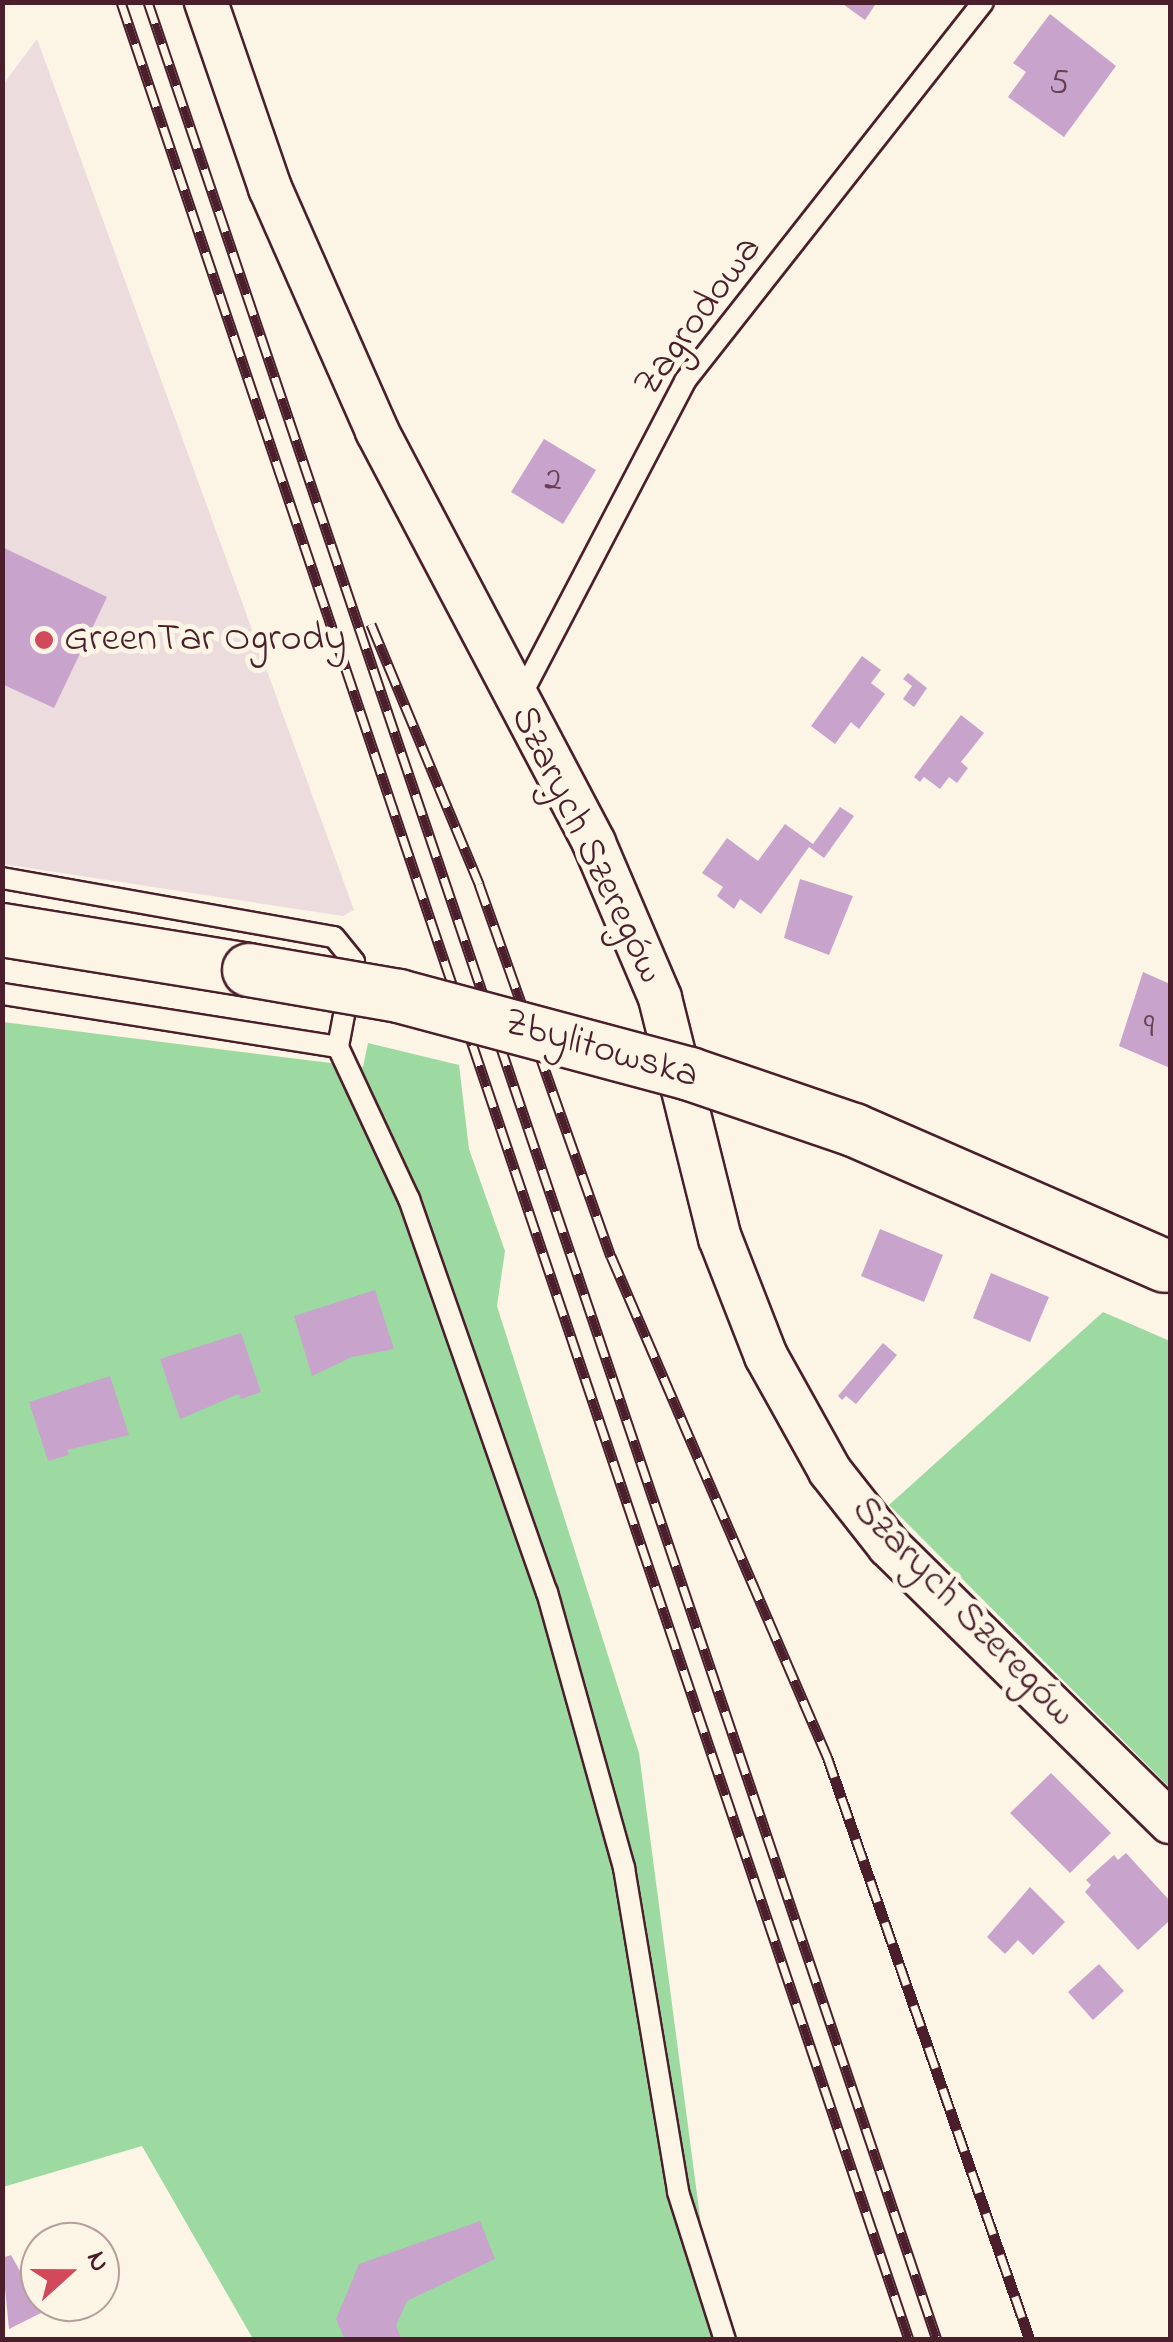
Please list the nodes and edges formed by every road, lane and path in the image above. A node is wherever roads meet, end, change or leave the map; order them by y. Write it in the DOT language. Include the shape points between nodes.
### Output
graph roads {
  1 [pos="206,2"];
  2 [pos="983,2"];
  3 [pos="518,702"];
  4 [pos="2,878"];
  5 [pos="2,930"];
  6 [pos="2,994"];
  7 [pos="338,1047"];
  8 [pos="1168,1267"];
  9 [pos="1170,1822"];
  10 [pos="725,2340"];
  1 -- 3 [label="street, Szarych Szeregów" via="270,188 369,413"];
  2 -- 3 [label="lane, Zagrodowa" via="685,382"];
  3 -- 9 [label="street, Szarych Szeregów" via="594,844 660,998 720,1238 766,1356 830,1471 889,1546"];
  4 -- 7 [label="lane" via="334,937 354,962"];
  5 -- 8 [label="street, Zbylitowska, bridge" via="416,1000 690,1074 854,1130"];
  6 -- 7 [label="lane"];
  7 -- 10 [label="lane" via="409,1199 547,1592 624,1868 678,2192"];
}
